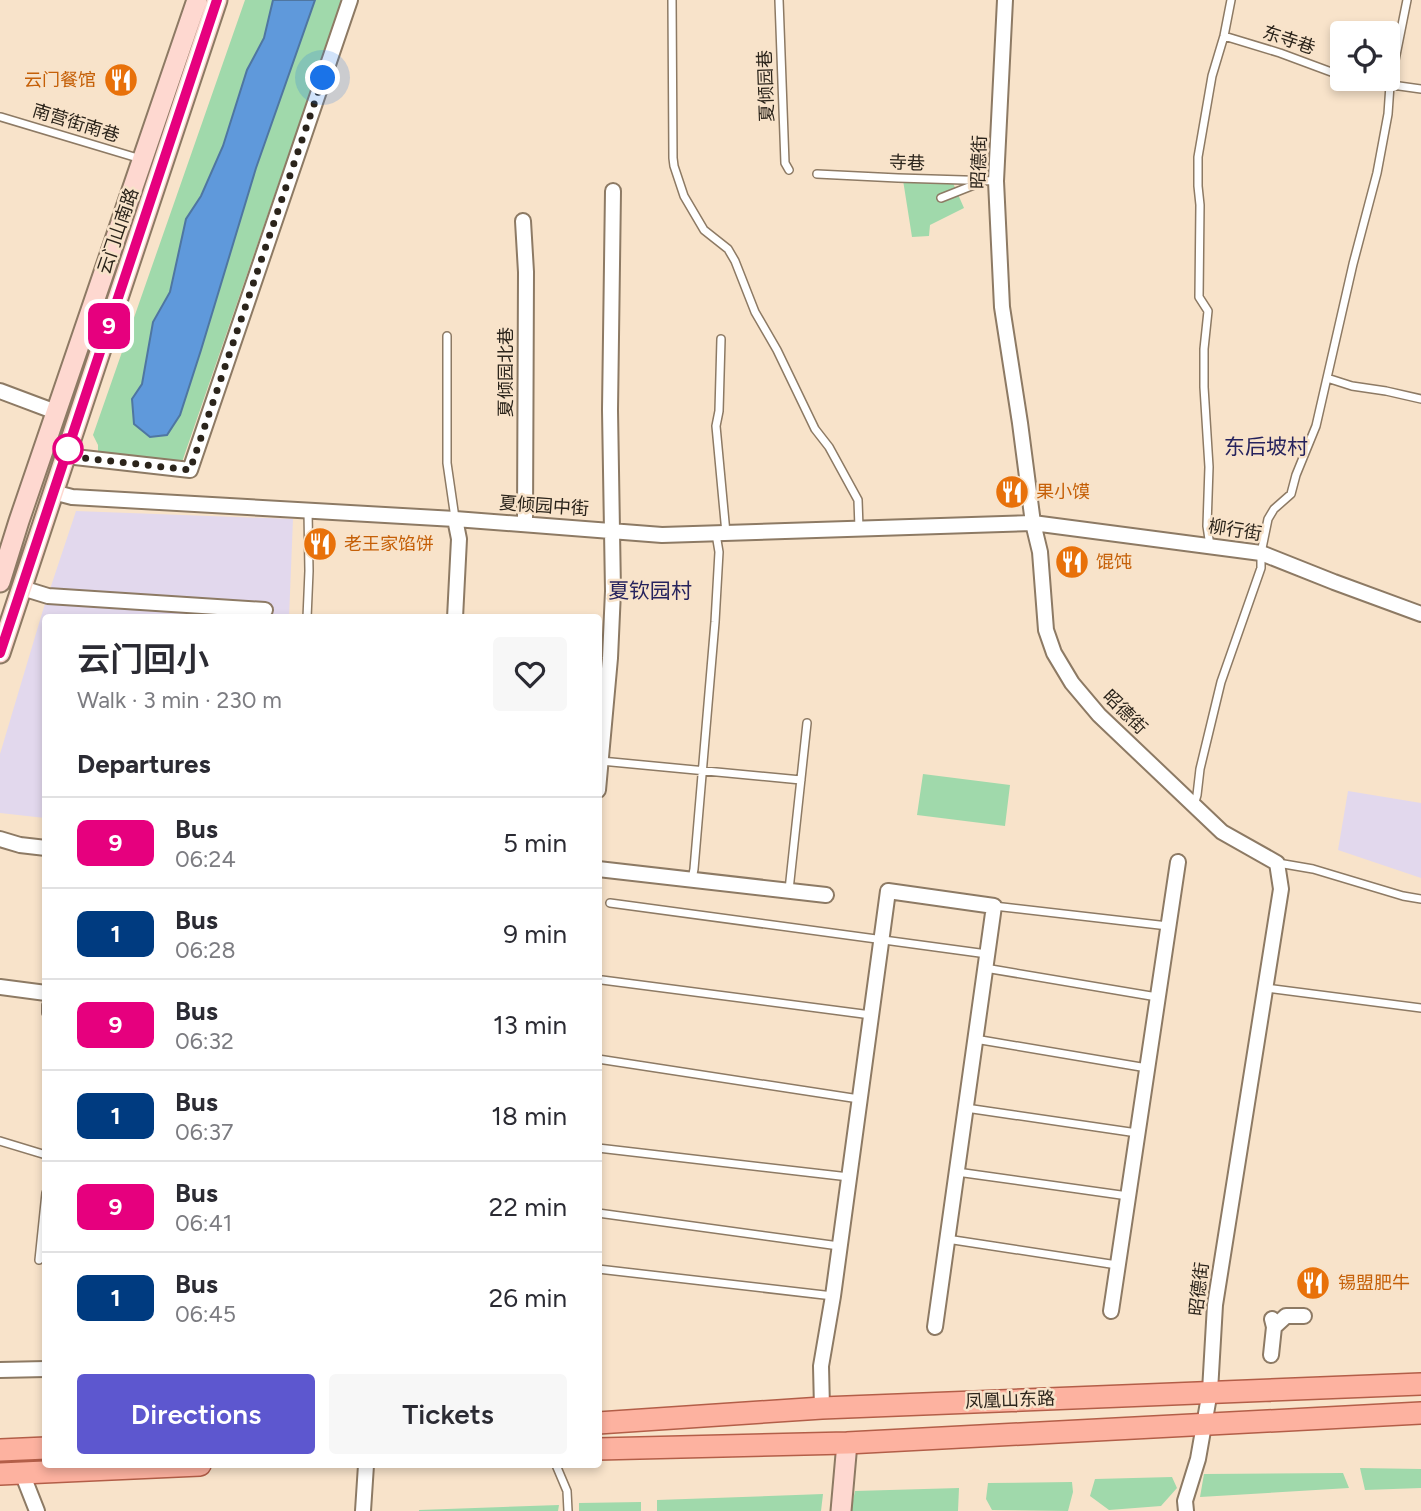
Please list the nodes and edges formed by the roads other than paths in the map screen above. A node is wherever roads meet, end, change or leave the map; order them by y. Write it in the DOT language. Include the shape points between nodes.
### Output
graph roads {
  1 [pos="197,0"];
  2 [pos="217,0"];
  3 [pos="350,0"];
  4 [pos="672,0"];
  5 [pos="779,0"];
  6 [pos="1006,0"];
  7 [pos="1231,0"];
  8 [pos="1407,0"];
  9 [pos="1400,35"];
  10 [pos="1224,36"];
  11 [pos="1330,72"];
  12 [pos="1400,86"];
  13 [pos="1421,89"];
  14 [pos="1390,91"];
  15 [pos="1,117"];
  16 [pos="143,159"];
  17 [pos="789,170"];
  18 [pos="817,173"];
  19 [pos="990,181"];
  20 [pos="613,191"];
  21 [pos="941,198"];
  22 [pos="523,221"];
  23 [pos="447,336"];
  24 [pos="721,339"];
  25 [pos="1327,379"];
  26 [pos="0,391"];
  27 [pos="1421,399"];
  28 [pos="56,412"];
  29 [pos="66,456"];
  30 [pos="53,492"];
  31 [pos="308,510"];
  32 [pos="455,519"];
  33 [pos="1032,523"];
  34 [pos="525,524"];
  35 [pos="859,528"];
  36 [pos="611,530"];
  37 [pos="721,534"];
  38 [pos="1210,546"];
  39 [pos="1261,553"];
  40 [pos="0,582"];
  41 [pos="22,588"];
  42 [pos="265,610"];
  43 [pos="307,614"];
  44 [pos="455,614"];
  45 [pos="1421,614"];
  46 [pos="0,653"];
  47 [pos="807,723"];
  48 [pos="602,750"];
  49 [pos="602,761"];
  50 [pos="702,770"];
  51 [pos="801,780"];
  52 [pos="1194,806"];
  53 [pos="0,839"];
  54 [pos="42,848"];
  55 [pos="1178,862"];
  56 [pos="1277,863"];
  57 [pos="602,869"];
  58 [pos="691,880"];
  59 [pos="789,891"];
  60 [pos="826,895"];
  61 [pos="1421,899"];
  62 [pos="610,903"];
  63 [pos="994,906"];
  64 [pos="1168,926"];
  65 [pos="881,939"];
  66 [pos="986,961"];
  67 [pos="603,980"];
  68 [pos="0,987"];
  69 [pos="1266,988"];
  70 [pos="42,992"];
  71 [pos="1157,997"];
  72 [pos="1421,1008"];
  73 [pos="871,1015"];
  74 [pos="975,1039"];
  75 [pos="602,1060"];
  76 [pos="1147,1068"];
  77 [pos="859,1099"];
  78 [pos="966,1108"];
  79 [pos="1137,1133"];
  80 [pos="0,1141"];
  81 [pos="602,1148"];
  82 [pos="42,1154"];
  83 [pos="957,1172"];
  84 [pos="849,1177"];
  85 [pos="1128,1196"];
  86 [pos="602,1214"];
  87 [pos="42,1232"];
  88 [pos="947,1239"];
  89 [pos="839,1245"];
  90 [pos="39,1260"];
  91 [pos="1118,1265"];
  92 [pos="602,1269"];
  93 [pos="833,1296"];
  94 [pos="1111,1311"];
  95 [pos="1304,1316"];
  96 [pos="935,1327"];
  97 [pos="1271,1355"];
  98 [pos="42,1369"];
  99 [pos="0,1370"];
  100 [pos="1421,1384"];
  101 [pos="1210,1391"];
  102 [pos="822,1408"];
  103 [pos="1421,1413"];
  104 [pos="602,1423"];
  105 [pos="1205,1423"];
  106 [pos="847,1443"];
  107 [pos="42,1448"];
  108 [pos="602,1449"];
  109 [pos="0,1450"];
  110 [pos="133,1468"];
  111 [pos="366,1468"];
  112 [pos="557,1468"];
  113 [pos="22,1473"];
  114 [pos="0,1474"];
  115 [pos="37,1511"];
  116 [pos="363,1511"];
  117 [pos="568,1511"];
  118 [pos="841,1511"];
  119 [pos="1186,1511"];
  1 -- 16 [label="main road, 云门山南路"];
  2 -- 29 [label="main road, 云门山南路"];
  3 -- 29 [label="street" via="190,470"];
  4 -- 35 [label="lane" via="673,158 684,196 704,230 728,249 735,261 755,312 815,429 858,500"];
  5 -- 17 [label="lane, 夏倾园巷" via="785,163"];
  6 -- 19 [label="street, 昭德街"];
  7 -- 10 [label="lane"];
  8 -- 9 [label="lane"];
  10 -- 11 [label="lane, 东寺巷"];
  10 -- 38 [label="lane" via="1198,157 1199,298 1208,311 1204,387"];
  12 -- 13 [label="lane"];
  14 -- 25 [label="lane" via="1377,173"];
  15 -- 16 [label="lane, 南营街南巷"];
  16 -- 28 [label="main road, 云门山南路"];
  18 -- 19 [label="lane, 寺巷"];
  19 -- 21 [label="lane"];
  19 -- 33 [label="street, 昭德街"];
  20 -- 36 [label="street"];
  22 -- 34 [label="street, 夏倾园北巷"];
  23 -- 32 [label="lane" via="447,463"];
  24 -- 37 [label="lane" via="716,426"];
  25 -- 27 [label="lane"];
  25 -- 39 [label="lane" via="1316,426 1291,494 1268,519"];
  26 -- 28 [label="street"];
  28 -- 40 [label="main road, 云门山南路"];
  29 -- 30 [label="main road, 云门山南路"];
  30 -- 31 [label="street, 夏倾园中街" via="72,497"];
  30 -- 41 [label="main road, 云门山南路"];
  31 -- 32 [label="street, 夏倾园中街"];
  31 -- 43 [label="lane"];
  32 -- 34 [label="street, 夏倾园中街"];
  32 -- 44 [label="street" via="459,539"];
  33 -- 35 [label="street, 夏倾园中街"];
  33 -- 38 [label="street, 柳行街"];
  33 -- 52 [label="street, 昭德街" via="1040,552 1046,630 1054,653 1098,715"];
  34 -- 36 [label="street, 夏倾园中街"];
  35 -- 37 [label="street, 夏倾园中街"];
  36 -- 37 [label="street, 夏倾园中街"];
  36 -- 48 [label="street" via="614,591"];
  37 -- 50 [label="lane"];
  38 -- 39 [label="street, 柳行街"];
  39 -- 45 [label="street, 柳行街"];
  39 -- 52 [label="lane" via="1261,568 1221,682"];
  41 -- 42 [label="street" via="48,596"];
  41 -- 46 [label="main road, 云门山南路"];
  47 -- 51 [label="lane"];
  49 -- 50 [label="lane"];
  50 -- 51 [label="lane"];
  50 -- 58 [label="lane"];
  51 -- 59 [label="lane"];
  52 -- 56 [label="street, 昭德街" via="1222,832"];
  53 -- 54 [label="street"];
  55 -- 64 [label="street"];
  56 -- 61 [label="lane"];
  56 -- 69 [label="street, 昭德街" via="1282,890"];
  57 -- 58 [label="street"];
  58 -- 59 [label="street"];
  59 -- 60 [label="street"];
  62 -- 65 [label="lane"];
  63 -- 64 [label="lane"];
  63 -- 65 [label="street" via="888,891"];
  63 -- 66 [label="street"];
  64 -- 71 [label="street"];
  65 -- 66 [label="lane"];
  65 -- 73 [label="street"];
  66 -- 71 [label="lane"];
  66 -- 74 [label="street"];
  67 -- 73 [label="lane"];
  68 -- 70 [label="street"];
  69 -- 72 [label="lane"];
  69 -- 101 [label="street, 昭德街" via="1215,1305"];
  71 -- 76 [label="street"];
  73 -- 77 [label="street"];
  74 -- 76 [label="lane"];
  74 -- 78 [label="street"];
  75 -- 77 [label="lane"];
  76 -- 79 [label="street"];
  77 -- 84 [label="street"];
  78 -- 79 [label="lane"];
  78 -- 83 [label="street"];
  79 -- 85 [label="street"];
  80 -- 82 [label="lane"];
  81 -- 84 [label="lane"];
  83 -- 85 [label="lane"];
  83 -- 88 [label="street"];
  84 -- 89 [label="street"];
  85 -- 91 [label="street"];
  86 -- 89 [label="lane"];
  87 -- 90 [label="lane"];
  88 -- 91 [label="lane"];
  88 -- 96 [label="street"];
  89 -- 93 [label="street"];
  91 -- 94 [label="street"];
  92 -- 93 [label="lane"];
  93 -- 102 [label="street" via="821,1366"];
  95 -- 97 [label="street" via="1286,1316 1273,1323"];
  98 -- 99 [label="street"];
  100 -- 101 [label="main road, 凤凰山东路"];
  101 -- 102 [label="main road, 凤凰山东路"];
  101 -- 105 [label="street, 昭德街"];
  102 -- 104 [label="main road, 凤凰山东路"];
  103 -- 105 [label="main road, 凤凰山东路"];
  105 -- 106 [label="main road, 凤凰山东路"];
  105 -- 119 [label="street, 昭德街"];
  106 -- 108 [label="main road, 凤凰山东路"];
  106 -- 118 [label="main road"];
  107 -- 109 [label="main road"];
  110 -- 113 [label="main road"];
  111 -- 116 [label="street"];
  112 -- 117 [label="lane" via="567,1491"];
  113 -- 114 [label="main road"];
  113 -- 115 [label="street"];
}
